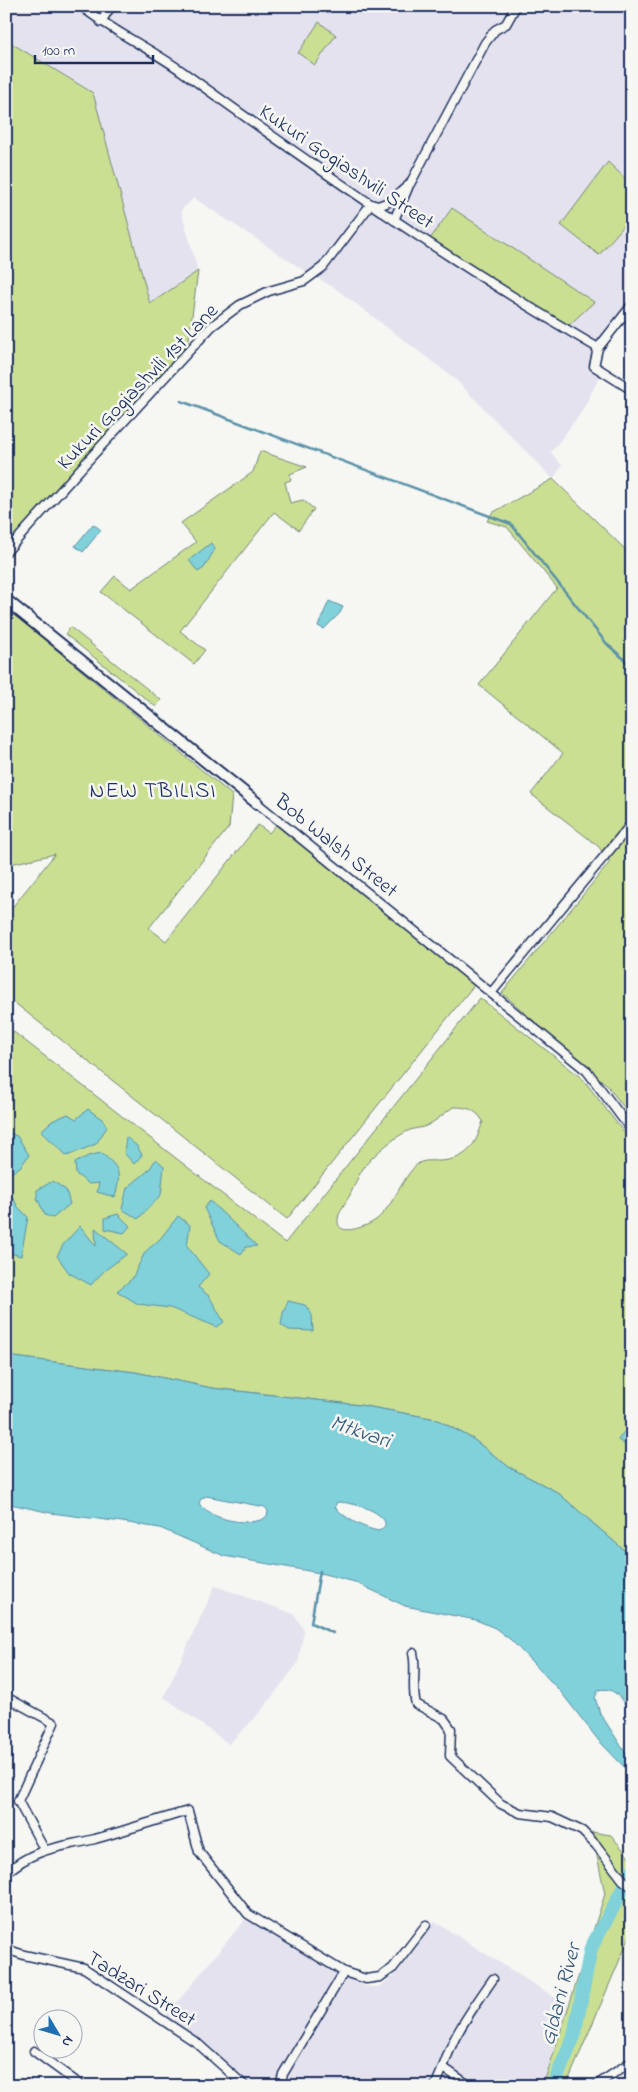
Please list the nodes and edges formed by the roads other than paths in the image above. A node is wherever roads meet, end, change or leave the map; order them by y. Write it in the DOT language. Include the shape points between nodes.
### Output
graph roads {
  1 [pos="82,6"];
  2 [pos="112,6"];
  3 [pos="516,6"];
  4 [pos="101,22"];
  5 [pos="410,184"];
  6 [pos="371,204"];
  7 [pos="394,220"];
  8 [pos="632,305"];
  9 [pos="598,348"];
  10 [pos="632,390"];
  11 [pos="6,552"];
  12 [pos="6,600"];
  13 [pos="257,803"];
  14 [pos="632,823"];
  15 [pos="491,993"];
  16 [pos="632,1130"];
  17 [pos="413,1653"];
  18 [pos="6,1697"];
  19 [pos="44,1849"];
  20 [pos="6,1873"];
  21 [pos="632,1887"];
  22 [pos="426,1925"];
  23 [pos="6,1949"];
  24 [pos="344,1972"];
  25 [pos="493,1979"];
  26 [pos="46,2060"];
  27 [pos="632,2061"];
  28 [pos="444,2068"];
  29 [pos="82,2086"];
  30 [pos="245,2086"];
  31 [pos="280,2086"];
  32 [pos="435,2086"];
  33 [pos="470,2086"];
  34 [pos="595,2086"];
  1 -- 4 [label="street, Kukuri Gogiashvili Street"];
  2 -- 4 [label="street"];
  3 -- 5 [label="street" via="506,24 495,30 485,43"];
  4 -- 6 [label="street, Kukuri Gogiashvili Street" via="179,69"];
  5 -- 6 [label="street" via="389,202 378,206"];
  5 -- 7 [label="street"];
  6 -- 7 [label="street, Kukuri Gogiashvili Street"];
  6 -- 11 [label="street, Kukuri Gogiashvili 1st Lane" via="323,267 304,282 269,291 240,305 212,326"];
  7 -- 9 [label="street, Kukuri Gogiashvili Street" via="524,305"];
  8 -- 9 [label="street"];
  9 -- 10 [label="street" via="594,366"];
  12 -- 13 [label="street, Bob Walsh Street"];
  13 -- 15 [label="street, Bob Walsh Street"];
  14 -- 15 [label="street"];
  15 -- 16 [label="street, Bob Walsh Street" via="587,1071"];
  17 -- 21 [label="street" via="416,1664 412,1692 416,1704 444,1719 451,1728 450,1756 500,1804 520,1813 552,1817 582,1831"];
  18 -- 19 [label="street" via="54,1723 18,1801"];
  19 -- 20 [label="street"];
  19 -- 24 [label="street" via="94,1839 188,1811 199,1852 248,1914"];
  22 -- 24 [label="street" via="393,1968 380,1977 366,1979"];
  23 -- 30 [label="street, Tadzari Street" via="84,1968 197,2043"];
  24 -- 31 [label="street" via="283,2074"];
  25 -- 28 [label="street" via="454,2040"];
  26 -- 29 [label="street"];
  27 -- 34 [label="street"];
  28 -- 32 [label="street"];
  28 -- 33 [label="street"];
}
